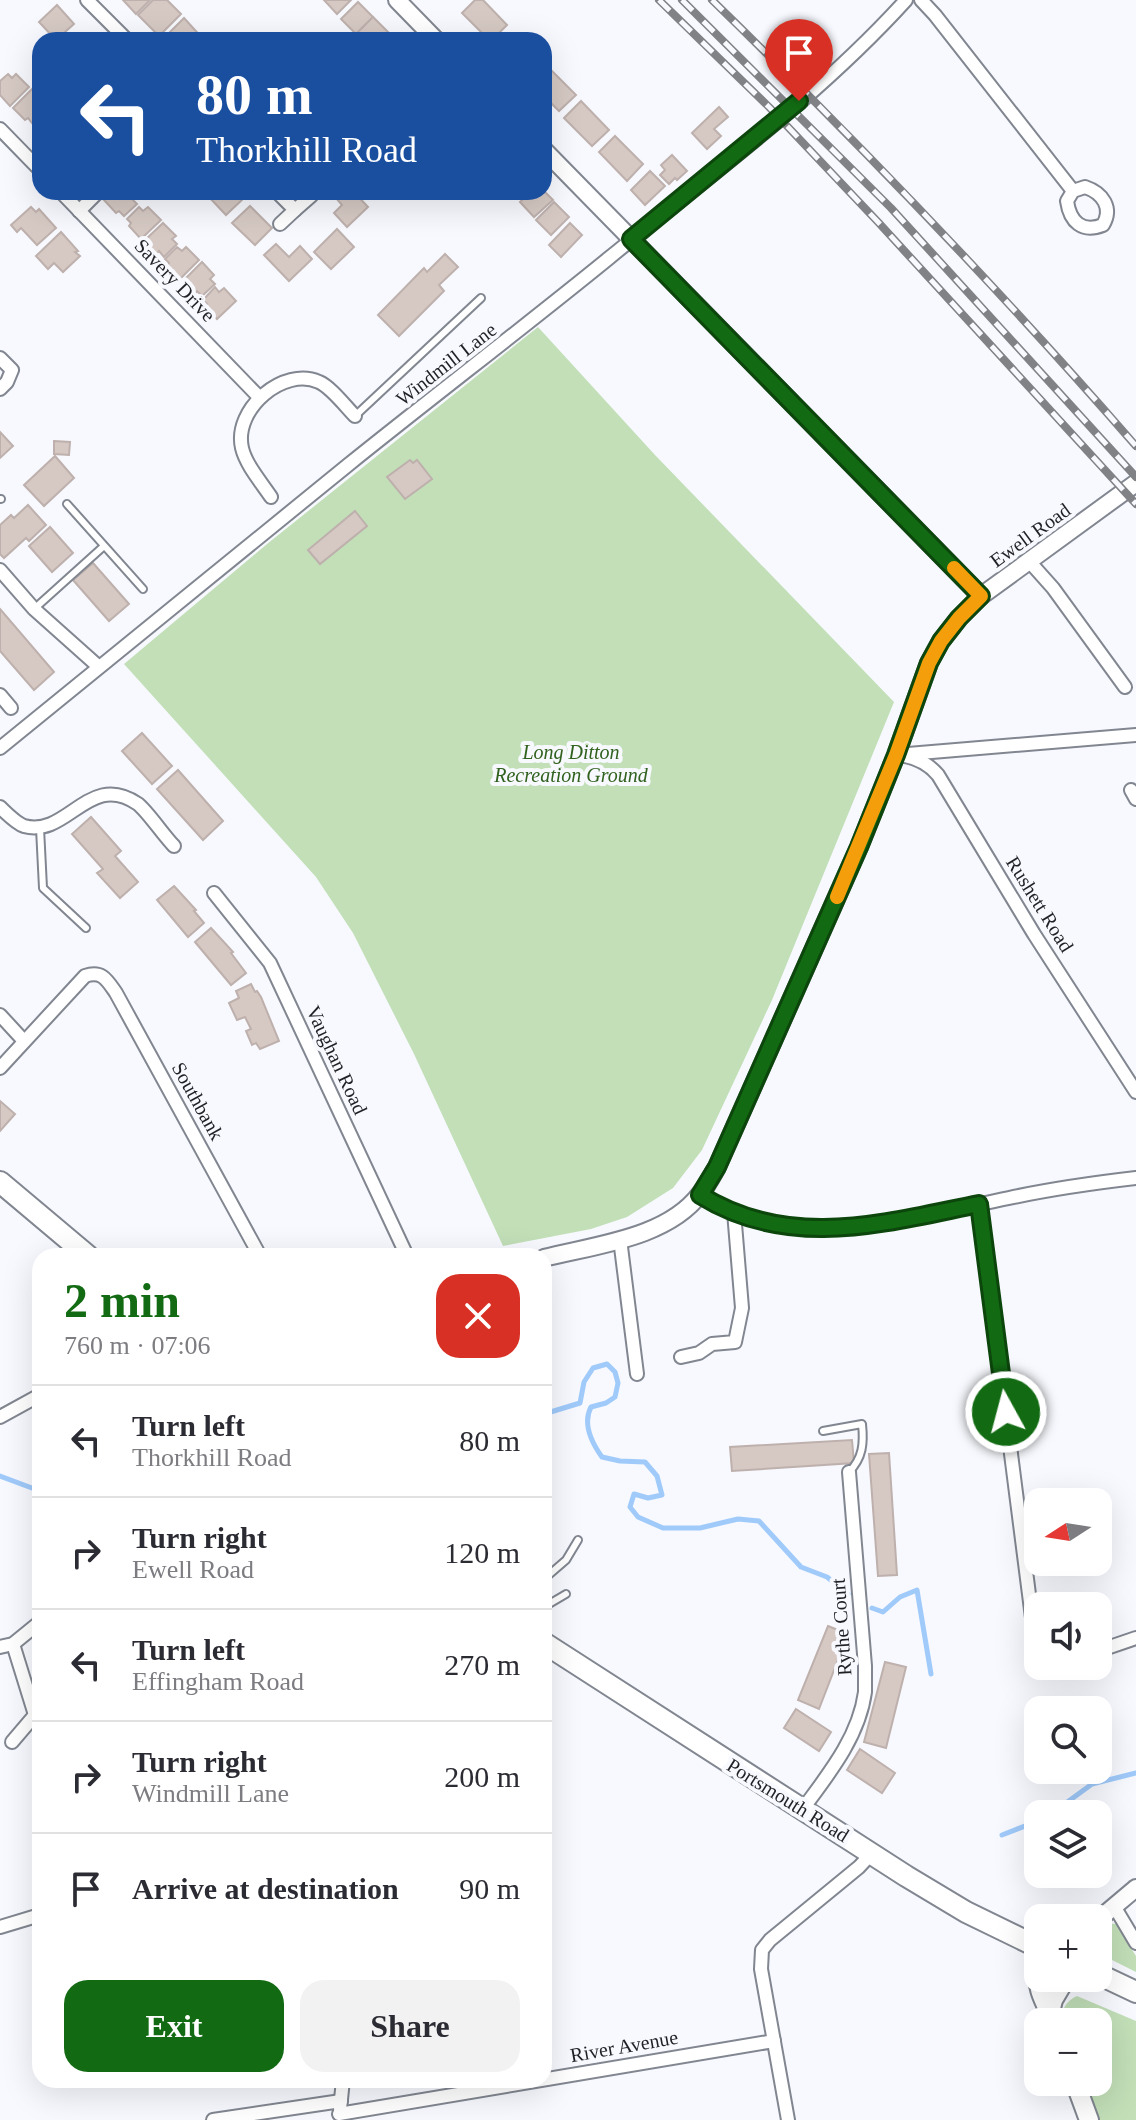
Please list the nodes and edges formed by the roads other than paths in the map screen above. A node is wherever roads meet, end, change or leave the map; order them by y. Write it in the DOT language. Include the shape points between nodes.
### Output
graph roads {
  1 [pos="87,0"];
  2 [pos="397,0"];
  3 [pos="906,0"];
  4 [pos="921,0"];
  5 [pos="119,32"];
  6 [pos="428,32"];
  7 [pos="0,129"];
  8 [pos="552,158"];
  9 [pos="32,162"];
  10 [pos="1073,191"];
  11 [pos="69,200"];
  12 [pos="90,200"];
  13 [pos="285,200"];
  14 [pos="306,200"];
  15 [pos="295,210"];
  16 [pos="79,211"];
  17 [pos="280,224"];
  18 [pos="631,239"];
  19 [pos="481,298"];
  20 [pos="0,358"];
  21 [pos="0,389"];
  22 [pos="259,397"];
  23 [pos="355,416"];
  24 [pos="1136,483"];
  25 [pos="271,497"];
  26 [pos="67,504"];
  27 [pos="104,546"];
  28 [pos="1028,560"];
  29 [pos="0,570"];
  30 [pos="143,589"];
  31 [pos="981,596"];
  32 [pos="34,609"];
  33 [pos="99,667"];
  34 [pos="1125,687"];
  35 [pos="0,695"];
  36 [pos="11,708"];
  37 [pos="1136,735"];
  38 [pos="0,748"];
  39 [pos="896,755"];
  40 [pos="0,807"];
  41 [pos="40,828"];
  42 [pos="174,846"];
  43 [pos="214,893"];
  44 [pos="86,928"];
  45 [pos="0,1015"];
  46 [pos="24,1041"];
  47 [pos="0,1068"];
  48 [pos="1136,1092"];
  49 [pos="1136,1178"];
  50 [pos="1,1185"];
  51 [pos="700,1195"];
  52 [pos="979,1204"];
  53 [pos="734,1212"];
  54 [pos="620,1239"];
  55 [pos="78,1248"];
  56 [pos="256,1248"];
  57 [pos="403,1248"];
  58 [pos="552,1256"];
  59 [pos="681,1357"];
  60 [pos="637,1374"];
  61 [pos="32,1399"];
  62 [pos="0,1417"];
  63 [pos="823,1431"];
  64 [pos="849,1472"];
  65 [pos="578,1540"];
  66 [pos="552,1572"];
  67 [pos="1029,1592"];
  68 [pos="566,1594"];
  69 [pos="552,1602"];
  70 [pos="32,1627"];
  71 [pos="1136,1638"];
  72 [pos="6,1645"];
  73 [pos="1112,1646"];
  74 [pos="552,1648"];
  75 [pos="32,1704"];
  76 [pos="32,1723"];
  77 [pos="12,1742"];
  78 [pos="802,1810"];
  79 [pos="872,1853"];
  80 [pos="1136,1888"];
  81 [pos="1114,1906"];
  82 [pos="32,1917"];
  83 [pos="0,1927"];
  84 [pos="1024,1940"];
  85 [pos="1136,1943"];
  86 [pos="1112,1981"];
  87 [pos="1136,1992"];
  88 [pos="774,2041"];
  89 [pos="552,2077"];
  90 [pos="342,2088"];
  91 [pos="486,2088"];
  92 [pos="1080,2096"];
  93 [pos="339,2112"];
  94 [pos="213,2120"];
  95 [pos="788,2120"];
  96 [pos="1089,2120"];
  1 -- 5 [label="street"];
  2 -- 6 [label="street"];
  3 -- 18 [label="street, Windmill Lane" via="819,84"];
  4 -- 10 [label="street"];
  7 -- 9 [label="street"];
  8 -- 18 [label="street"];
  11 -- 16 [label="street, Savery Drive"];
  12 -- 16 [label="street"];
  13 -- 15 [label="street"];
  14 -- 15 [label="street"];
  15 -- 17 [label="street"];
  16 -- 22 [label="street, Savery Drive"];
  18 -- 31 [label="street"];
  18 -- 33 [label="street, Windmill Lane"];
  19 -- 23 [label="lane"];
  20 -- 21 [label="street" via="12,370"];
  22 -- 23 [label="street" via="275,386 312,380 322,382"];
  22 -- 25 [label="street" via="242,430 242,447"];
  24 -- 28 [label="street, Ewell Road"];
  26 -- 27 [label="lane"];
  27 -- 30 [label="lane"];
  27 -- 32 [label="lane"];
  28 -- 31 [label="street, Ewell Road"];
  28 -- 34 [label="street"];
  29 -- 32 [label="street"];
  31 -- 39 [label="street, Ewell Road" via="941,641 929,663"];
  32 -- 33 [label="street"];
  33 -- 38 [label="street, Windmill Lane"];
  35 -- 36 [label="street"];
  37 -- 39 [label="street"];
  39 -- 48 [label="street, Rushett Road" via="910,756 938,775"];
  39 -- 51 [label="street, Ewell Road" via="747,1100"];
  40 -- 41 [label="street" via="21,825"];
  41 -- 42 [label="street" via="59,822 97,796 119,796 138,805"];
  41 -- 44 [label="lane" via="43,888"];
  43 -- 57 [label="street, Vaughan Road" via="270,963"];
  45 -- 46 [label="street"];
  46 -- 47 [label="street"];
  46 -- 56 [label="street, Southbank" via="85,976 106,978"];
  49 -- 52 [label="street"];
  50 -- 55 [label="main road"];
  51 -- 53 [label="street"];
  51 -- 54 [label="street" via="666,1222"];
  52 -- 53 [label="street" via="833,1229 793,1227"];
  52 -- 67 [label="street"];
  53 -- 59 [label="street" via="742,1308 735,1342 712,1344"];
  54 -- 58 [label="street"];
  54 -- 60 [label="street"];
  61 -- 62 [label="street"];
  63 -- 64 [label="lane" via="862,1424 864,1443"];
  64 -- 78 [label="street, Rythe Court" via="865,1693 842,1754"];
  65 -- 66 [label="lane"];
  68 -- 69 [label="lane"];
  70 -- 72 [label="street"];
  71 -- 73 [label="street"];
  72 -- 75 [label="street"];
  74 -- 78 [label="main road, Portsmouth Road"];
  76 -- 77 [label="street"];
  78 -- 79 [label="main road, Portsmouth Road"];
  79 -- 84 [label="main road, Portsmouth Road" via="966,1912"];
  79 -- 88 [label="street" via="762,1950"];
  80 -- 81 [label="street"];
  81 -- 85 [label="street"];
  82 -- 83 [label="street"];
  86 -- 87 [label="main road"];
  88 -- 89 [label="street, River Avenue"];
  88 -- 95 [label="street"];
  90 -- 93 [label="street"];
  91 -- 93 [label="street, River Avenue"];
  92 -- 96 [label="main road"];
  93 -- 94 [label="street, River Avenue"];
}
